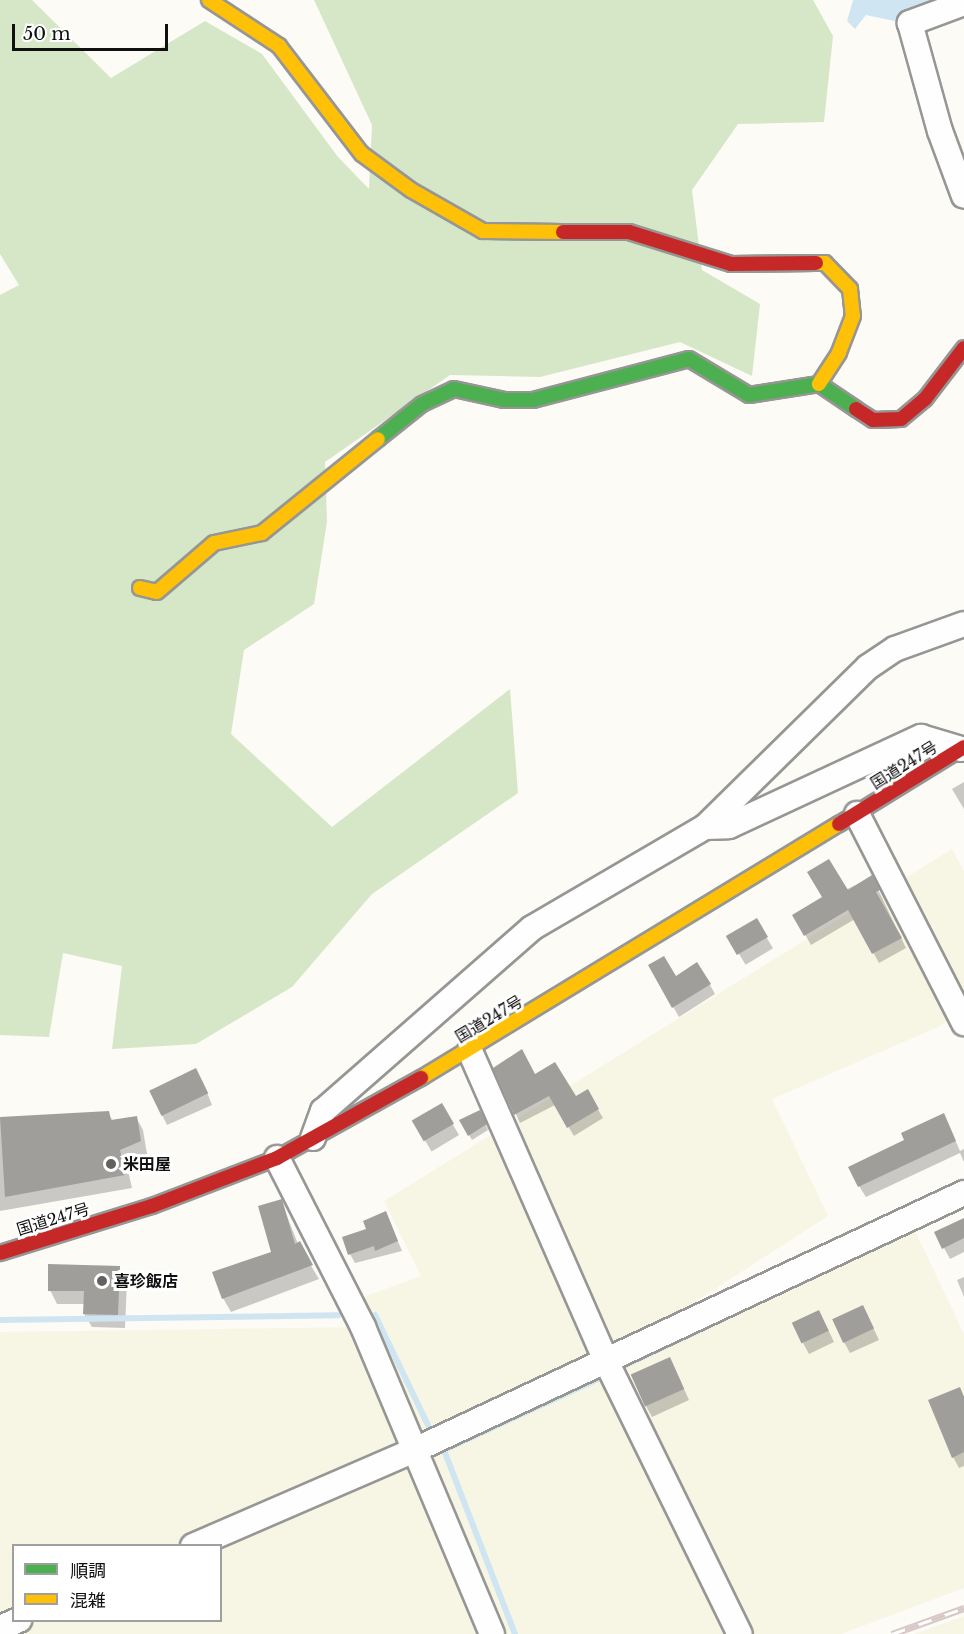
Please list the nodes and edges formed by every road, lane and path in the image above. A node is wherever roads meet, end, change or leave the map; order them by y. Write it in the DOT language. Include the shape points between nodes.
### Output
graph roads {
  1 [pos="209,0"];
  2 [pos="964,3"];
  3 [pos="964,196"];
  4 [pos="964,348"];
  5 [pos="819,384"];
  6 [pos="140,588"];
  7 [pos="964,624"];
  8 [pos="963,748"];
  9 [pos="857,814"];
  10 [pos="705,827"];
  11 [pos="964,1023"];
  12 [pos="470,1051"];
  13 [pos="313,1138"];
  14 [pos="277,1158"];
  15 [pos="964,1193"];
  16 [pos="0,1253"];
  17 [pos="606,1360"];
  18 [pos="417,1449"];
  19 [pos="195,1544"];
  20 [pos="15,1622"];
  21 [pos="0,1629"];
  22 [pos="492,1634"];
  23 [pos="740,1634"];
  1 -- 5 [label="main road" via="279,46 362,154 411,190 483,231 629,232 731,264 825,263 850,289 853,316 838,353"];
  2 -- 3 [label="street" via="910,23 940,131"];
  4 -- 5 [label="main road" via="925,399 902,419 873,420"];
  5 -- 6 [label="main road" via="749,394 689,359 533,400 504,400 454,389 422,404 262,533 214,543 157,592"];
  7 -- 10 [label="street" via="895,649 868,668"];
  8 -- 9 [label="main road, 国道247号"];
  8 -- 10 [label="street" via="921,737 729,826"];
  9 -- 11 [label="street"];
  9 -- 12 [label="main road, 国道247号"];
  10 -- 13 [label="street" via="532,928 323,1111"];
  12 -- 13 [label="main road, 国道247号"];
  12 -- 17 [label="street"];
  13 -- 14 [label="main road, 国道247号"];
  14 -- 16 [label="main road, 国道247号" via="153,1206"];
  14 -- 18 [label="street" via="363,1327"];
  15 -- 17 [label="street"];
  17 -- 18 [label="street"];
  17 -- 23 [label="street"];
  18 -- 19 [label="street"];
  18 -- 22 [label="street"];
  20 -- 21 [label="street"];
}
